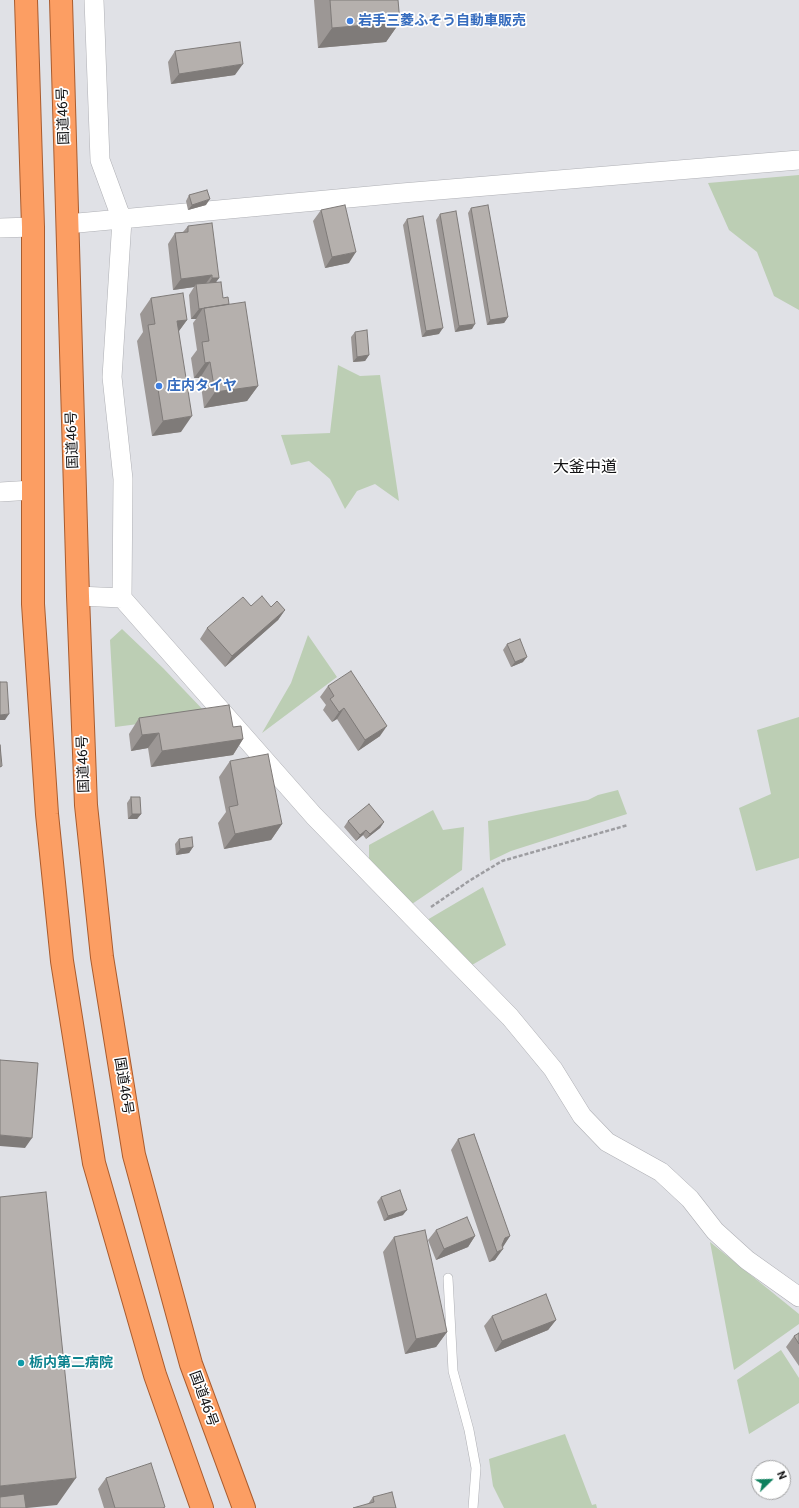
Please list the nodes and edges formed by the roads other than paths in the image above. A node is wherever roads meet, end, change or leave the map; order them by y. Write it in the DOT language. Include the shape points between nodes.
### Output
graph roads {
  1 [pos="26,0"];
  2 [pos="61,0"];
  3 [pos="94,0"];
  4 [pos="799,160"];
  5 [pos="122,220"];
  6 [pos="67,224"];
  7 [pos="33,227"];
  8 [pos="0,228"];
  9 [pos="33,490"];
  10 [pos="0,492"];
  11 [pos="78,596"];
  12 [pos="122,598"];
  13 [pos="448,1278"];
  14 [pos="799,1297"];
  15 [pos="202,1508"];
  16 [pos="244,1508"];
  17 [pos="473,1508"];
  1 -- 7 [label="highway"];
  2 -- 6 [label="highway, 国道46号"];
  3 -- 5 [label="street" via="100,160"];
  4 -- 5 [label="street" via="402,193"];
  5 -- 6 [label="street"];
  5 -- 12 [label="street" via="112,377 123,479"];
  6 -- 11 [label="highway, 国道46号"];
  7 -- 8 [label="street"];
  7 -- 9 [label="highway"];
  9 -- 10 [label="street"];
  9 -- 15 [label="highway" via="33,604 47,814 62,961 93,1155 155,1375"];
  11 -- 12 [label="street"];
  11 -- 16 [label="highway, 国道46号" via="86,805 102,957 134,1155 191,1364"];
  12 -- 14 [label="street" via="314,816 510,1017 553,1069 582,1116 607,1142 661,1172 690,1199 714,1231 747,1260"];
  13 -- 17 [label="lane" via="453,1371 476,1468"];
}
